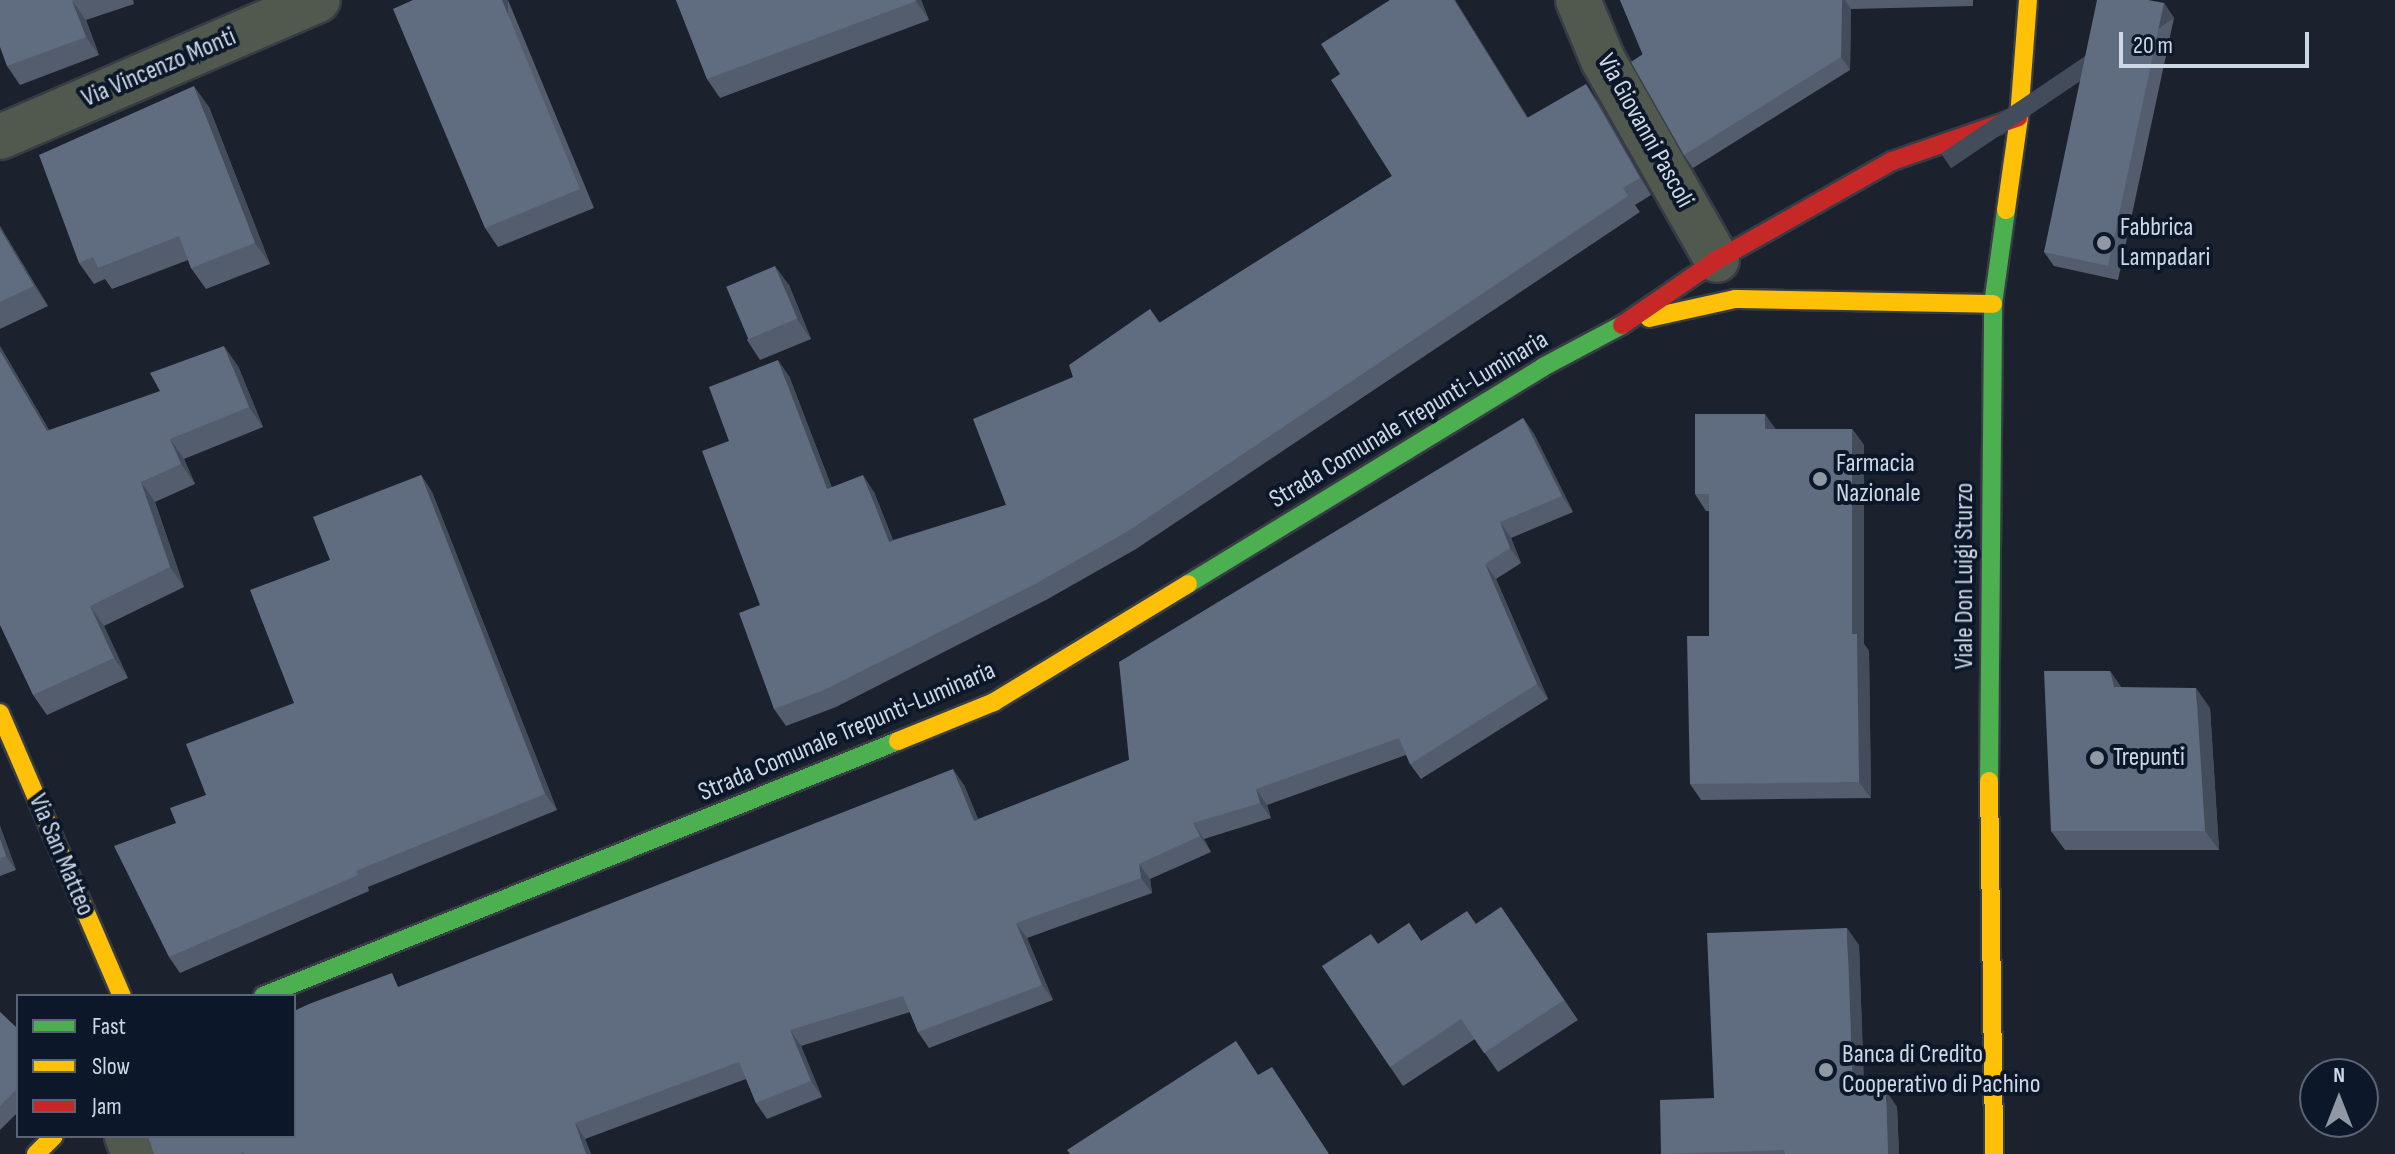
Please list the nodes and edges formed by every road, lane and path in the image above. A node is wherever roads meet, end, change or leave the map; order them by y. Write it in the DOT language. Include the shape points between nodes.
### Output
graph roads {
  1 [pos="318,0"];
  2 [pos="1578,0"];
  3 [pos="2028,0"];
  4 [pos="2019,117"];
  5 [pos="0,137"];
  6 [pos="1717,260"];
  7 [pos="1993,304"];
  8 [pos="1623,324"];
  9 [pos="0,713"];
  10 [pos="121,994"];
  11 [pos="268,994"];
  12 [pos="52,1138"];
  13 [pos="36,1154"];
  14 [pos="1994,1154"];
  1 -- 5 [label="street, Via Vincenzo Monti"];
  2 -- 6 [label="street, Via Giovanni Pascoli" via="1603,60"];
  3 -- 4 [label="main road, Viale Don Luigi Sturzo"];
  4 -- 6 [label="main road" via="1892,161"];
  4 -- 7 [label="main road, Viale Don Luigi Sturzo"];
  6 -- 8 [label="main road"];
  7 -- 8 [label="main road" via="1735,299"];
  7 -- 14 [label="main road, Viale Don Luigi Sturzo" via="1989,830"];
  8 -- 11 [label="main road, Strada Comunale Trepunti-Luminaria" via="1543,367 994,702"];
  9 -- 10 [label="main road, Via San Matteo"];
  12 -- 13 [label="main road"];
}
